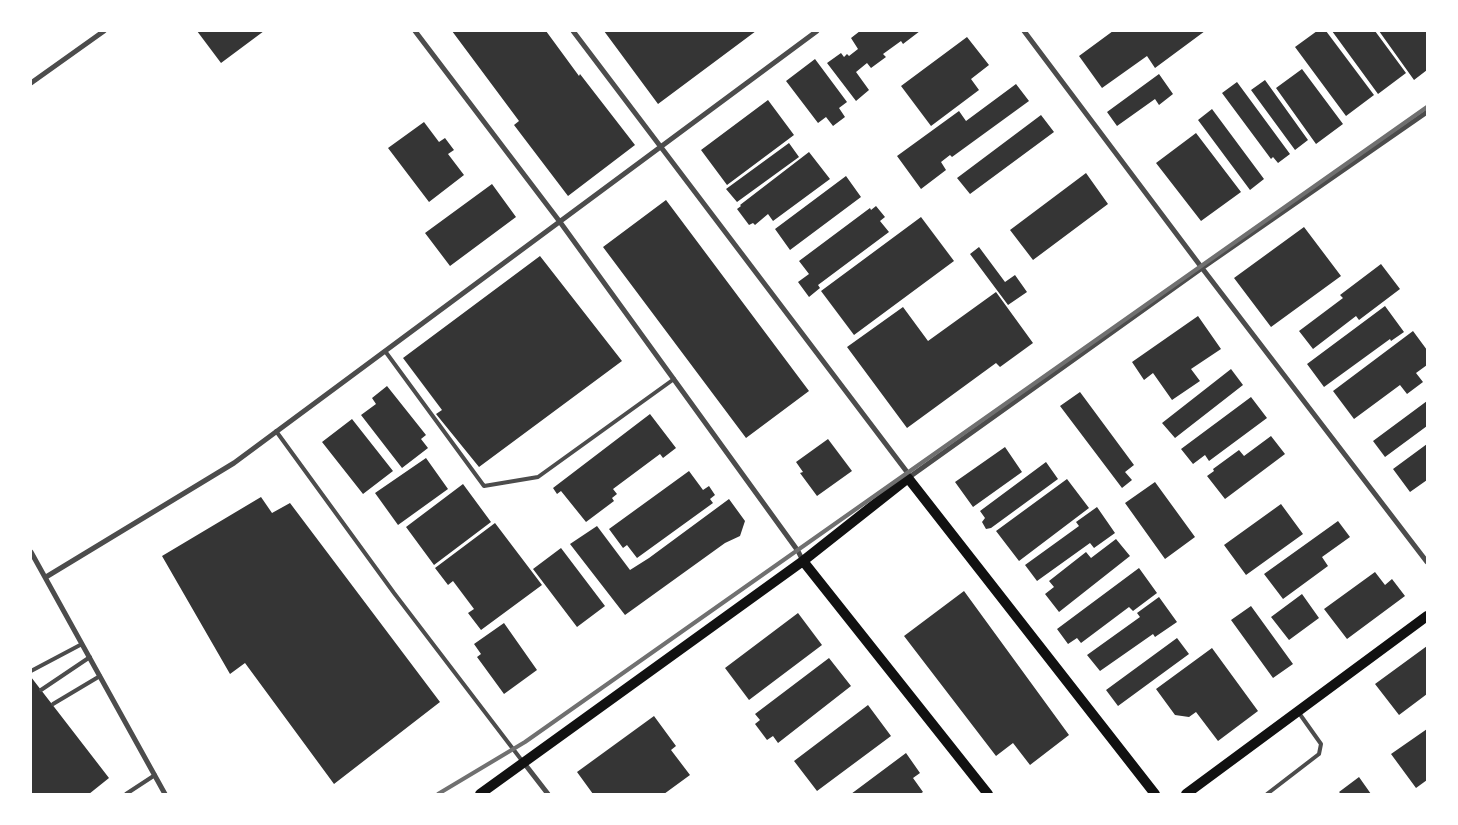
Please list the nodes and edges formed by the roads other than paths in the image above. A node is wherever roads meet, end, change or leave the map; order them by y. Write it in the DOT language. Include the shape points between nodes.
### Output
graph roads {
  1 [pos="104,31"];
  2 [pos="415,31"];
  3 [pos="573,31"];
  4 [pos="817,31"];
  5 [pos="1024,31"];
  6 [pos="31,83"];
  7 [pos="1427,112"];
  8 [pos="660,147"];
  9 [pos="560,222"];
  10 [pos="1202,268"];
  11 [pos="385,351"];
  12 [pos="674,379"];
  13 [pos="276,431"];
  14 [pos="908,478"];
  15 [pos="31,552"];
  16 [pos="803,561"];
  17 [pos="1427,562"];
  18 [pos="46,577"];
  19 [pos="1427,616"];
  20 [pos="82,644"];
  21 [pos="90,657"];
  22 [pos="31,671"];
  23 [pos="100,676"];
  24 [pos="41,690"];
  25 [pos="53,704"];
  26 [pos="1298,711"];
  27 [pos="524,763"];
  28 [pos="155,775"];
  29 [pos="126,794"];
  30 [pos="165,794"];
  31 [pos="480,794"];
  32 [pos="548,794"];
  33 [pos="988,794"];
  34 [pos="1155,794"];
  35 [pos="1186,794"];
  36 [pos="1267,794"];
  1 -- 6 [label="street"];
  2 -- 9 [label="street"];
  3 -- 8 [label="street"];
  4 -- 8 [label="street"];
  5 -- 10 [label="street"];
  7 -- 10 [label="street"];
  8 -- 9 [label="street"];
  8 -- 14 [label="street" via="907,472"];
  9 -- 11 [label="street"];
  9 -- 12 [label="street"];
  10 -- 14 [label="street"];
  10 -- 17 [label="street"];
  11 -- 12 [label="lane" via="484,486 538,477"];
  11 -- 13 [label="street"];
  12 -- 16 [label="street"];
  13 -- 18 [label="street" via="234,463"];
  13 -- 27 [label="lane"];
  14 -- 16 [label="main road"];
  14 -- 34 [label="main road"];
  15 -- 18 [label="street"];
  16 -- 27 [label="main road"];
  16 -- 33 [label="main road"];
  18 -- 20 [label="street"];
  19 -- 26 [label="main road"];
  20 -- 21 [label="street"];
  20 -- 22 [label="lane"];
  21 -- 23 [label="street"];
  21 -- 24 [label="lane"];
  23 -- 25 [label="lane"];
  23 -- 28 [label="street"];
  26 -- 35 [label="main road"];
  26 -- 36 [label="lane" via="1321,744 1320,754"];
  27 -- 31 [label="main road"];
  27 -- 32 [label="street"];
  28 -- 29 [label="lane"];
  28 -- 30 [label="street"];
}
